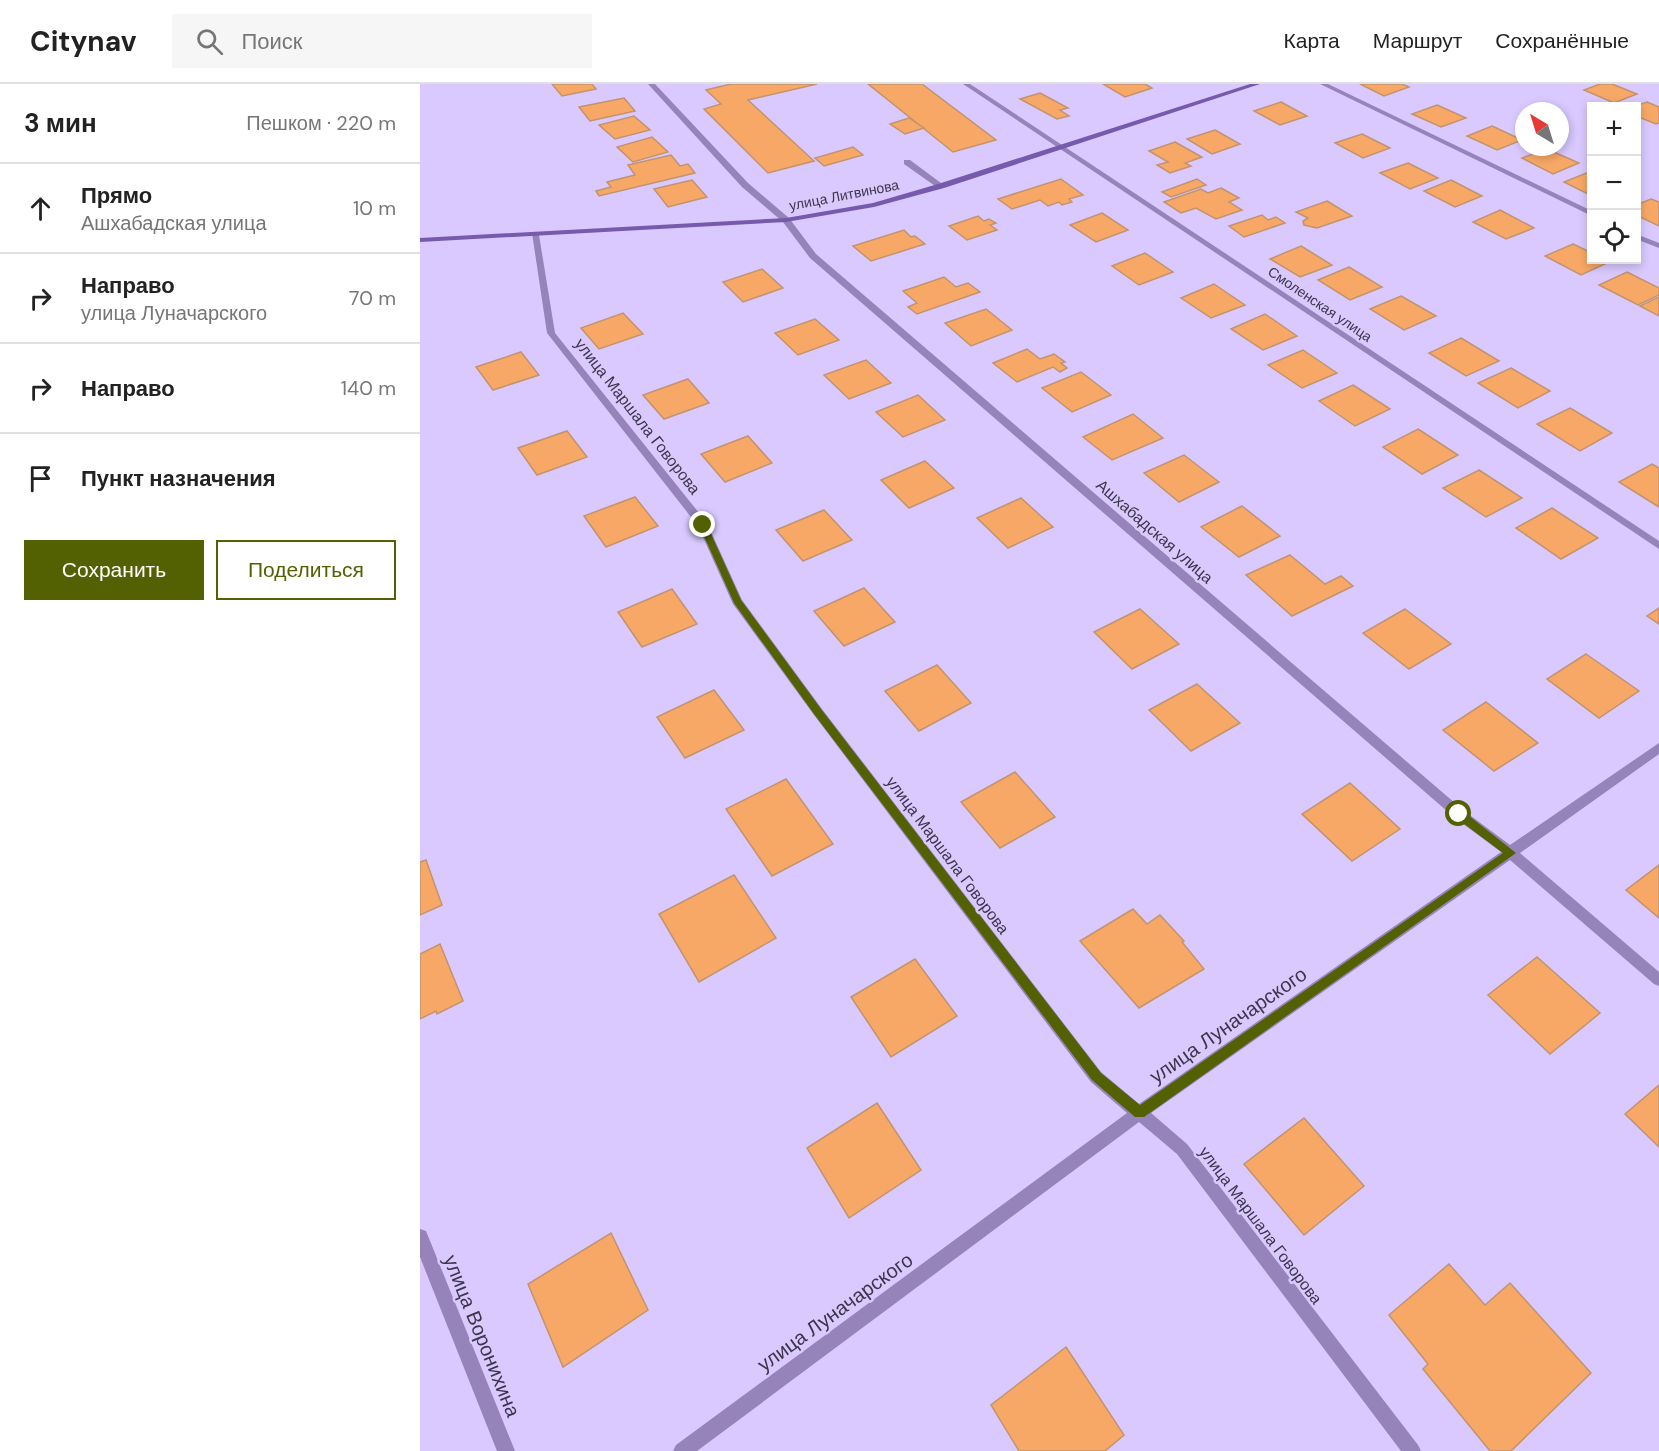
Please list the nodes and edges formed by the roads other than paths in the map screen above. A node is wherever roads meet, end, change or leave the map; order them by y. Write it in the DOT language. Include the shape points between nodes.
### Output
graph roads {
  1 [pos="651,84"];
  2 [pos="966,84"];
  3 [pos="1257,84"];
  4 [pos="1323,84"];
  5 [pos="1062,148"];
  6 [pos="907,162"];
  7 [pos="941,186"];
  8 [pos="1587,212"];
  9 [pos="786,220"];
  10 [pos="535,235"];
  11 [pos="1641,238"];
  12 [pos="420,240"];
  13 [pos="1659,246"];
  14 [pos="1659,546"];
  15 [pos="1659,748"];
  16 [pos="1511,853"];
  17 [pos="1659,980"];
  18 [pos="1140,1113"];
  19 [pos="420,1237"];
  20 [pos="506,1451"];
  21 [pos="682,1451"];
  22 [pos="1412,1451"];
  1 -- 9 [label="street, Ашхабадская улица" via="745,185"];
  2 -- 5 [label="street, Смоленская улица"];
  3 -- 5 [label="street, улица Литвинова"];
  4 -- 8 [label="street"];
  5 -- 7 [label="street, улица Литвинова"];
  5 -- 14 [label="street, Смоленская улица"];
  6 -- 7 [label="street"];
  7 -- 9 [label="street, улица Литвинова" via="874,205"];
  9 -- 10 [label="street, улица Литвинова"];
  9 -- 16 [label="street, Ашхабадская улица" via="813,256 1450,806"];
  10 -- 12 [label="street, улица Литвинова"];
  10 -- 18 [label="street, улица Маршала Говорова" via="551,333 703,525 737,601 818,712 1096,1077"];
  11 -- 13 [label="street"];
  15 -- 16 [label="street, улица Луначарского"];
  16 -- 17 [label="street, Ашхабадская улица"];
  16 -- 18 [label="street, улица Луначарского"];
  18 -- 21 [label="street, улица Луначарского"];
  18 -- 22 [label="street, улица Маршала Говорова" via="1182,1149"];
  19 -- 20 [label="street, улица Воронихина"];
}
